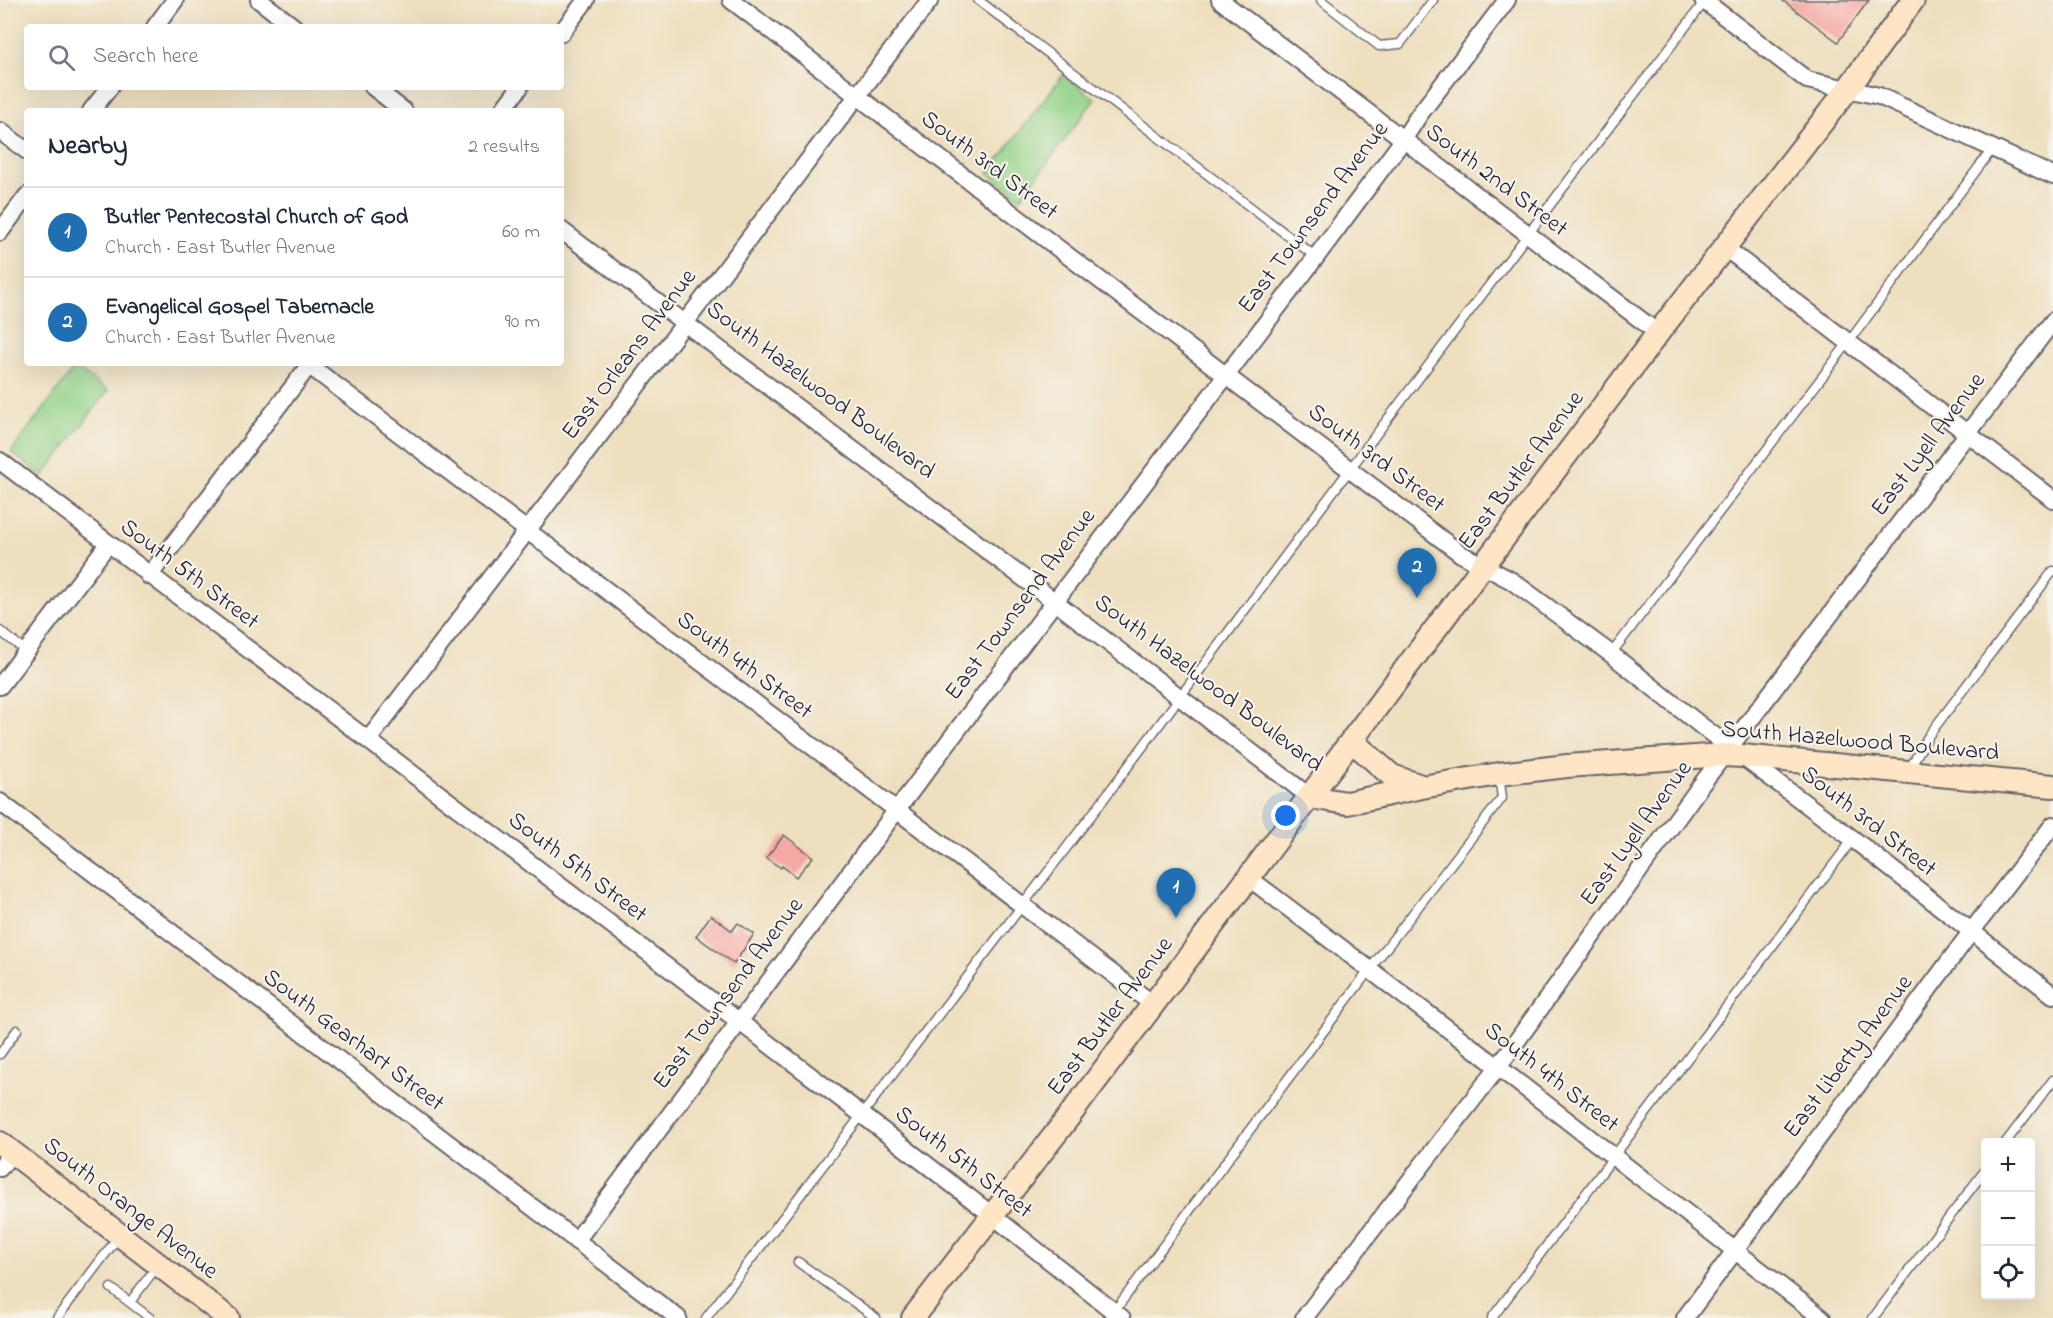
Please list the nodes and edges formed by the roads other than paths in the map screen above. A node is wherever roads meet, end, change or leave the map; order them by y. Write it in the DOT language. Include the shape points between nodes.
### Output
graph roads {
  1 [pos="175,0"];
  2 [pos="259,0"];
  3 [pos="586,0"];
  4 [pos="731,0"];
  5 [pos="930,0"];
  6 [pos="978,0"];
  7 [pos="1220,0"];
  8 [pos="1321,0"];
  9 [pos="1433,0"];
  10 [pos="1507,0"];
  11 [pos="1913,0"];
  12 [pos="1704,1"];
  13 [pos="157,24"];
  14 [pos="290,24"];
  15 [pos="564,29"];
  16 [pos="108,90"];
  17 [pos="377,90"];
  18 [pos="518,90"];
  19 [pos="1847,90"];
  20 [pos="857,96"];
  21 [pos="93,108"];
  22 [pos="400,108"];
  23 [pos="504,108"];
  24 [pos="0,131"];
  25 [pos="1403,140"];
  26 [pos="1993,148"];
  27 [pos="24,149"];
  28 [pos="2053,176"];
  29 [pos="24,200"];
  30 [pos="0,232"];
  31 [pos="564,232"];
  32 [pos="1527,234"];
  33 [pos="1724,247"];
  34 [pos="1316,257"];
  35 [pos="2053,321"];
  36 [pos="685,323"];
  37 [pos="1658,333"];
  38 [pos="1848,342"];
  39 [pos="307,366"];
  40 [pos="312,366"];
  41 [pos="1226,375"];
  42 [pos="1967,435"];
  43 [pos="0,461"];
  44 [pos="1350,470"];
  45 [pos="2053,500"];
  46 [pos="526,531"];
  47 [pos="108,544"];
  48 [pos="1484,566"];
  49 [pos="2053,571"];
  50 [pos="149,576"];
  51 [pos="1054,601"];
  52 [pos="0,631"];
  53 [pos="26,651"];
  54 [pos="1611,654"];
  55 [pos="0,687"];
  56 [pos="1179,697"];
  57 [pos="369,740"];
  58 [pos="1352,741"];
  59 [pos="1732,753"];
  60 [pos="1907,772"];
  61 [pos="1499,774"];
  62 [pos="2053,786"];
  63 [pos="1422,787"];
  64 [pos="1310,797"];
  65 [pos="0,802"];
  66 [pos="896,811"];
  67 [pos="2053,825"];
  68 [pos="1853,839"];
  69 [pos="1250,878"];
  70 [pos="1020,906"];
  71 [pos="1971,932"];
  72 [pos="1370,969"];
  73 [pos="2053,995"];
  74 [pos="1154,1005"];
  75 [pos="738,1022"];
  76 [pos="17,1030"];
  77 [pos="0,1054"];
  78 [pos="1498,1067"];
  79 [pos="2053,1080"];
  80 [pos="861,1114"];
  81 [pos="2010,1138"];
  82 [pos="4,1154"];
  83 [pos="1614,1156"];
  84 [pos="1981,1176"];
  85 [pos="992,1215"];
  86 [pos="120,1236"];
  87 [pos="576,1241"];
  88 [pos="1735,1251"];
  89 [pos="798,1262"];
  90 [pos="158,1265"];
  91 [pos="111,1288"];
  92 [pos="130,1302"];
  93 [pos="1115,1316"];
  94 [pos="57,1318"];
  95 [pos="150,1318"];
  96 [pos="227,1318"];
  97 [pos="678,1318"];
  98 [pos="706,1318"];
  99 [pos="876,1318"];
  100 [pos="913,1318"];
  101 [pos="1304,1318"];
  102 [pos="1492,1318"];
  103 [pos="1685,1318"];
  104 [pos="1822,1318"];
  105 [pos="1872,1318"];
  1 -- 13 [label="street"];
  2 -- 14 [label="street"];
  3 -- 15 [label="street"];
  4 -- 20 [label="street, South 3rd Street"];
  5 -- 20 [label="street, East Orleans Avenue"];
  6 -- 34 [label="lane"];
  7 -- 25 [label="street, South 2nd Street"];
  8 -- 9 [label="lane" via="1379,46 1400,44"];
  10 -- 25 [label="street, East Townsend Avenue"];
  11 -- 19 [label="street, East Butler Avenue"];
  12 -- 19 [label="street" via="1807,80"];
  12 -- 32 [label="lane"];
  16 -- 21 [label="street"];
  17 -- 22 [label="street"];
  18 -- 23 [label="street"];
  19 -- 26 [label="street" via="1879,96"];
  19 -- 33 [label="street, East Butler Avenue"];
  20 -- 36 [label="street, East Orleans Avenue"];
  20 -- 41 [label="street, South 3rd Street"];
  24 -- 27 [label="street"];
  25 -- 32 [label="street, South 2nd Street"];
  25 -- 34 [label="street, East Townsend Avenue"];
  26 -- 28 [label="street"];
  26 -- 38 [label="lane"];
  29 -- 30 [label="street"];
  31 -- 36 [label="street, South Hazelwood Boulevard"];
  32 -- 37 [label="street, South 2nd Street"];
  32 -- 44 [label="lane"];
  33 -- 37 [label="street, East Butler Avenue"];
  33 -- 38 [label="street"];
  34 -- 41 [label="street, East Townsend Avenue"];
  35 -- 42 [label="street, East Lyell Avenue"];
  36 -- 46 [label="street, East Orleans Avenue"];
  36 -- 51 [label="street, South Hazelwood Boulevard"];
  37 -- 48 [label="street, East Butler Avenue"];
  38 -- 42 [label="street"];
  38 -- 54 [label="lane"];
  39 -- 50 [label="street"];
  40 -- 46 [label="street, South 4th Street"];
  41 -- 44 [label="street, South 3rd Street"];
  41 -- 51 [label="street, East Townsend Avenue"];
  42 -- 45 [label="street"];
  42 -- 59 [label="street, East Lyell Avenue"];
  43 -- 47 [label="street, South 5th Street"];
  44 -- 48 [label="street, South 3rd Street" via="1461,554"];
  44 -- 56 [label="lane"];
  46 -- 57 [label="street, East Orleans Avenue"];
  46 -- 66 [label="street, South 4th Street"];
  47 -- 50 [label="street, South 5th Street"];
  47 -- 53 [label="street"];
  48 -- 54 [label="street, South 3rd Street" via="1512,581"];
  48 -- 58 [label="street, East Butler Avenue"];
  49 -- 60 [label="lane" via="1929,735"];
  50 -- 57 [label="street, South 5th Street"];
  51 -- 56 [label="street, South Hazelwood Boulevard"];
  51 -- 66 [label="street, East Townsend Avenue"];
  52 -- 53 [label="lane"];
  53 -- 55 [label="street"];
  54 -- 59 [label="street, South 3rd Street"];
  56 -- 64 [label="street, South Hazelwood Boulevard"];
  56 -- 70 [label="lane"];
  57 -- 75 [label="street, South 5th Street"];
  58 -- 63 [label="street" via="1392,776"];
  58 -- 64 [label="street, East Butler Avenue"];
  59 -- 60 [label="street, South Hazelwood Boulevard"];
  59 -- 61 [label="street, South Hazelwood Boulevard"];
  59 -- 68 [label="street, South 3rd Street"];
  59 -- 78 [label="street, East Lyell Avenue"];
  60 -- 62 [label="street, South Hazelwood Boulevard"];
  61 -- 63 [label="street, South Hazelwood Boulevard"];
  61 -- 72 [label="lane" via="1502,798"];
  63 -- 64 [label="street, South Hazelwood Boulevard" via="1347,803"];
  64 -- 69 [label="street, East Butler Avenue"];
  65 -- 87 [label="street, South Gearhart Street"];
  66 -- 70 [label="street, South 4th Street"];
  66 -- 75 [label="street, East Townsend Avenue"];
  67 -- 71 [label="street, East Liberty Avenue"];
  68 -- 71 [label="street, South 3rd Street"];
  68 -- 83 [label="lane"];
  69 -- 72 [label="street, South 4th Street"];
  69 -- 74 [label="street, East Butler Avenue"];
  70 -- 74 [label="street, South 4th Street"];
  70 -- 80 [label="lane"];
  71 -- 73 [label="street, South 3rd Street"];
  71 -- 88 [label="street, East Liberty Avenue"];
  72 -- 78 [label="street, South 4th Street"];
  72 -- 93 [label="lane"];
  74 -- 85 [label="street, East Butler Avenue"];
  75 -- 80 [label="street, South 5th Street"];
  75 -- 87 [label="street, East Townsend Avenue"];
  76 -- 77 [label="lane"];
  78 -- 83 [label="street, South 4th Street"];
  78 -- 101 [label="street, East Lyell Avenue"];
  79 -- 81 [label="lane"];
  80 -- 85 [label="street, South 5th Street"];
  80 -- 98 [label="lane"];
  82 -- 86 [label="street, South Orange Avenue"];
  83 -- 88 [label="street, South 4th Street"];
  83 -- 102 [label="lane"];
  84 -- 105 [label="lane"];
  85 -- 93 [label="street, South 5th Street"];
  85 -- 100 [label="street, East Butler Avenue"];
  86 -- 90 [label="street, South Orange Avenue"];
  86 -- 94 [label="lane"];
  87 -- 97 [label="street, South Gearhart Street"];
  88 -- 103 [label="street, East Liberty Avenue"];
  88 -- 104 [label="street, South 4th Street"];
  89 -- 99 [label="lane"];
  90 -- 92 [label="lane"];
  90 -- 96 [label="street, South Orange Avenue"];
  91 -- 92 [label="lane"];
  92 -- 95 [label="lane"];
}
